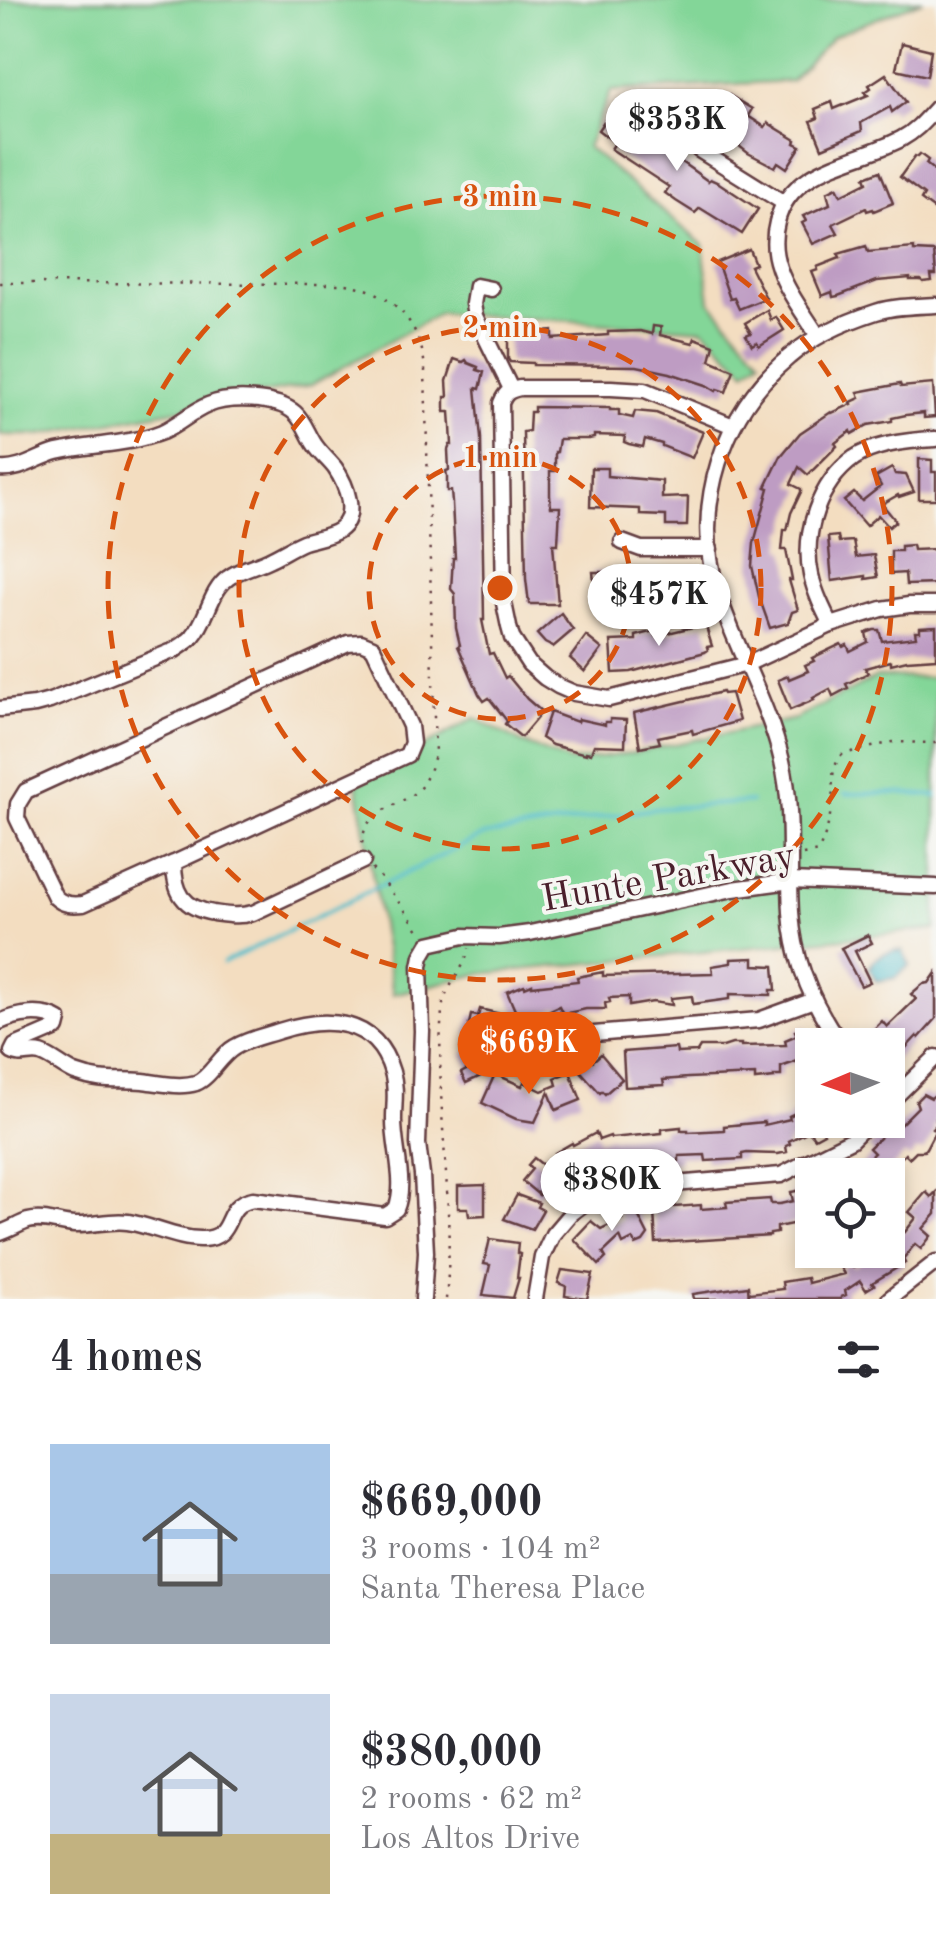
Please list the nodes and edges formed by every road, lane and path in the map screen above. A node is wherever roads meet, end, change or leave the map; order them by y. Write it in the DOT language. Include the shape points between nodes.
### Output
graph roads {
  1 [pos="936,108"];
  2 [pos="678,117"];
  3 [pos="922,124"];
  4 [pos="936,136"];
  5 [pos="784,203"];
  6 [pos="490,289"];
  7 [pos="936,305"];
  8 [pos="818,336"];
  9 [pos="508,392"];
  10 [pos="733,426"];
  11 [pos="936,439"];
  12 [pos="0,469"];
  13 [pos="622,542"];
  14 [pos="710,549"];
  15 [pos="936,605"];
  16 [pos="831,625"];
  17 [pos="746,664"];
  18 [pos="0,708"];
  19 [pos="936,743"];
  20 [pos="792,858"];
  21 [pos="362,861"];
  22 [pos="174,862"];
  23 [pos="791,881"];
  24 [pos="936,887"];
  25 [pos="471,937"];
  26 [pos="814,1000"];
  27 [pos="0,1022"];
  28 [pos="831,1028"];
  29 [pos="535,1052"];
  30 [pos="936,1057"];
  31 [pos="905,1084"];
  32 [pos="854,1138"];
  33 [pos="0,1233"];
  34 [pos="936,1262"];
  35 [pos="423,1299"];
  36 [pos="446,1299"];
  37 [pos="535,1299"];
  38 [pos="889,1299"];
  1 -- 3 [label="street"];
  2 -- 5 [label="street" via="699,150"];
  3 -- 4 [label="street"];
  3 -- 5 [label="street" via="810,176"];
  5 -- 8 [label="street" via="775,232 778,268"];
  6 -- 9 [label="street" via="476,286 475,316"];
  7 -- 8 [label="street" via="878,311"];
  8 -- 10 [label="street" via="774,370"];
  9 -- 10 [label="street" via="645,390"];
  9 -- 17 [label="street" via="500,403 504,604 512,638 529,664 563,688 609,699"];
  10 -- 14 [label="street" via="714,477"];
  11 -- 16 [label="street" via="903,441 858,456 824,495 810,533 809,562"];
  12 -- 18 [label="street" via="162,432 211,403 247,399 295,413 334,468 350,506 335,533 220,585 192,637 176,650 35,706"];
  13 -- 14 [label="street"];
  14 -- 17 [label="street" via="716,589"];
  15 -- 16 [label="street" via="882,608"];
  16 -- 17 [label="street"];
  17 -- 20 [label="street" via="782,760"];
  19 -- 20 [label="path" via="893,742 842,754 833,768 827,832 818,852"];
  20 -- 23 [label="street"];
  21 -- 22 [label="street" via="239,917 189,906 174,878"];
  22 -- 22 [label="street" via="407,754 410,726 373,648 348,643 20,798 17,818 60,902 83,904"];
  23 -- 24 [label="street, Hunte Parkway"];
  23 -- 25 [label="street, Hunte Parkway" via="530,933"];
  23 -- 26 [label="street" via="797,950"];
  25 -- 35 [label="street, Hunte Parkway" via="429,944 420,966"];
  25 -- 36 [label="path" via="442,1010"];
  26 -- 28 [label="street"];
  26 -- 29 [label="street" via="759,1020 594,1034"];
  27 -- 33 [label="street" via="19,1015 59,1020 57,1028 15,1046 14,1054 37,1053 114,1082 182,1084 205,1078 240,1044 308,1024 356,1026 384,1053 392,1072 400,1188 396,1209 385,1216 241,1202 219,1235 205,1239 127,1222 28,1221"];
  30 -- 31 [label="street"];
  32 -- 37 [label="street" via="781,1175 627,1188 590,1199 553,1234"];
  34 -- 38 [label="street"];
}
